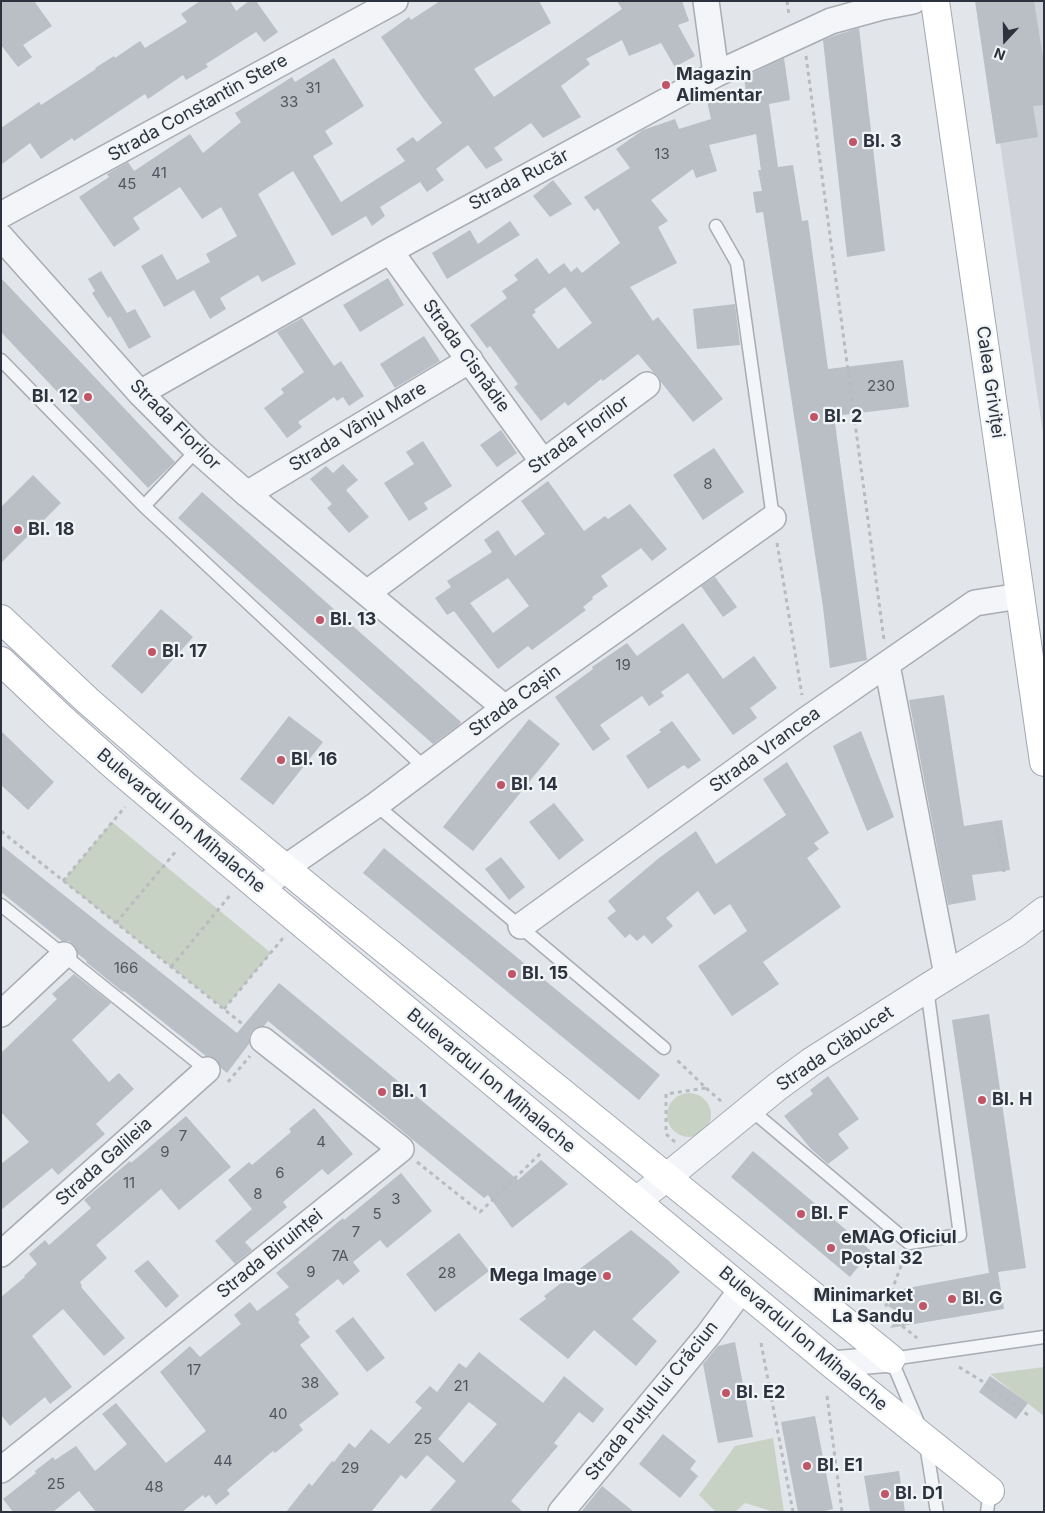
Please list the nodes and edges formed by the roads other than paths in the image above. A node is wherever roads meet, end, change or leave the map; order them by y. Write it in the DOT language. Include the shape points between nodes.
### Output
graph roads {
  1 [pos="395,1"];
  2 [pos="706,1"];
  3 [pos="913,1"];
  4 [pos="935,1"];
  5 [pos="716,74"];
  6 [pos="1,215"];
  7 [pos="716,226"];
  8 [pos="1,237"];
  9 [pos="390,251"];
  10 [pos="1,360"];
  11 [pos="470,360"];
  12 [pos="647,385"];
  13 [pos="140,393"];
  14 [pos="197,450"];
  15 [pos="543,462"];
  16 [pos="247,494"];
  17 [pos="144,506"];
  18 [pos="773,518"];
  19 [pos="367,593"];
  20 [pos="1020,596"];
  21 [pos="1,619"];
  22 [pos="1,661"];
  23 [pos="887,665"];
  24 [pos="505,708"];
  25 [pos="1044,762"];
  26 [pos="424,767"];
  27 [pos="376,805"];
  28 [pos="285,868"];
  29 [pos="262,890"];
  30 [pos="1,905"];
  31 [pos="1044,911"];
  32 [pos="521,926"];
  33 [pos="64,955"];
  34 [pos="937,982"];
  35 [pos="1,1014"];
  36 [pos="263,1040"];
  37 [pos="664,1048"];
  38 [pos="207,1070"];
  39 [pos="750,1109"];
  40 [pos="667,1178"];
  41 [pos="636,1201"];
  42 [pos="1,1254"];
  43 [pos="742,1289"];
  44 [pos="1044,1337"];
  45 [pos="892,1359"];
  46 [pos="832,1364"];
  47 [pos="925,1439"];
  48 [pos="1,1470"];
  49 [pos="989,1501"];
  50 [pos="561,1512"];
  51 [pos="937,1512"];
  1 -- 6 [label="street, Strada Constantin Stere"];
  2 -- 5 [label="street"];
  3 -- 5 [label="street, Strada Rucăr" via="831,21"];
  4 -- 20 [label="main road, Calea Griviței"];
  5 -- 9 [label="street, Strada Rucăr"];
  7 -- 18 [label="lane" via="738,263"];
  8 -- 13 [label="street, Strada Florilor"];
  9 -- 11 [label="street, Strada Cisnădie"];
  9 -- 13 [label="street, Strada Rucăr"];
  10 -- 17 [label="lane"];
  11 -- 15 [label="street, Strada Cisnădie"];
  11 -- 16 [label="street, Strada Vânju Mare"];
  12 -- 15 [label="street, Strada Florilor"];
  13 -- 14 [label="street, Strada Florilor"];
  14 -- 16 [label="street, Strada Florilor"];
  14 -- 17 [label="lane"];
  15 -- 19 [label="street, Strada Florilor"];
  16 -- 19 [label="street, Strada Florilor"];
  17 -- 26 [label="lane"];
  18 -- 24 [label="street, Strada Cașin"];
  19 -- 24 [label="street, Strada Florilor"];
  20 -- 23 [label="street, Strada Vrancea" via="975,603"];
  20 -- 25 [label="main road, Calea Griviței"];
  21 -- 28 [label="main road, Bulevardul Ion Mihalache" via="126,736"];
  22 -- 29 [label="main road, Bulevardul Ion Mihalache" via="106,758"];
  23 -- 32 [label="street, Strada Vrancea"];
  23 -- 34 [label="street"];
  24 -- 26 [label="street, Strada Cașin"];
  26 -- 27 [label="street, Strada Cașin"];
  27 -- 28 [label="street, Strada Cașin"];
  27 -- 32 [label="lane"];
  28 -- 29 [label="street, Strada Cașin"];
  28 -- 40 [label="main road, Bulevardul Ion Mihalache"];
  29 -- 41 [label="main road, Bulevardul Ion Mihalache"];
  30 -- 33 [label="lane"];
  31 -- 34 [label="street, Strada Clăbucet" via="1017,932"];
  32 -- 37 [label="lane"];
  33 -- 35 [label="street"];
  33 -- 38 [label="lane"];
  34 -- 39 [label="street, Strada Clăbucet" via="811,1062"];
  34 -- 39 [label="lane" via="960,1235 909,1243"];
  36 -- 48 [label="street, Strada Biruinței" via="401,1149"];
  38 -- 42 [label="street, Strada Galileia"];
  39 -- 40 [label="street, Strada Clăbucet"];
  40 -- 41 [label="street, Strada Clăbucet"];
  40 -- 45 [label="main road, Bulevardul Ion Mihalache"];
  41 -- 43 [label="main road, Bulevardul Ion Mihalache"];
  43 -- 46 [label="main road, Bulevardul Ion Mihalache"];
  43 -- 50 [label="street, Strada Puțul lui Crăciun" via="708,1335"];
  44 -- 45 [label="lane"];
  45 -- 46 [label="street"];
  45 -- 47 [label="lane"];
  46 -- 47 [label="main road, Bulevardul Ion Mihalache"];
  47 -- 49 [label="main road, Bulevardul Ion Mihalache"];
  47 -- 51 [label="lane"];
}
